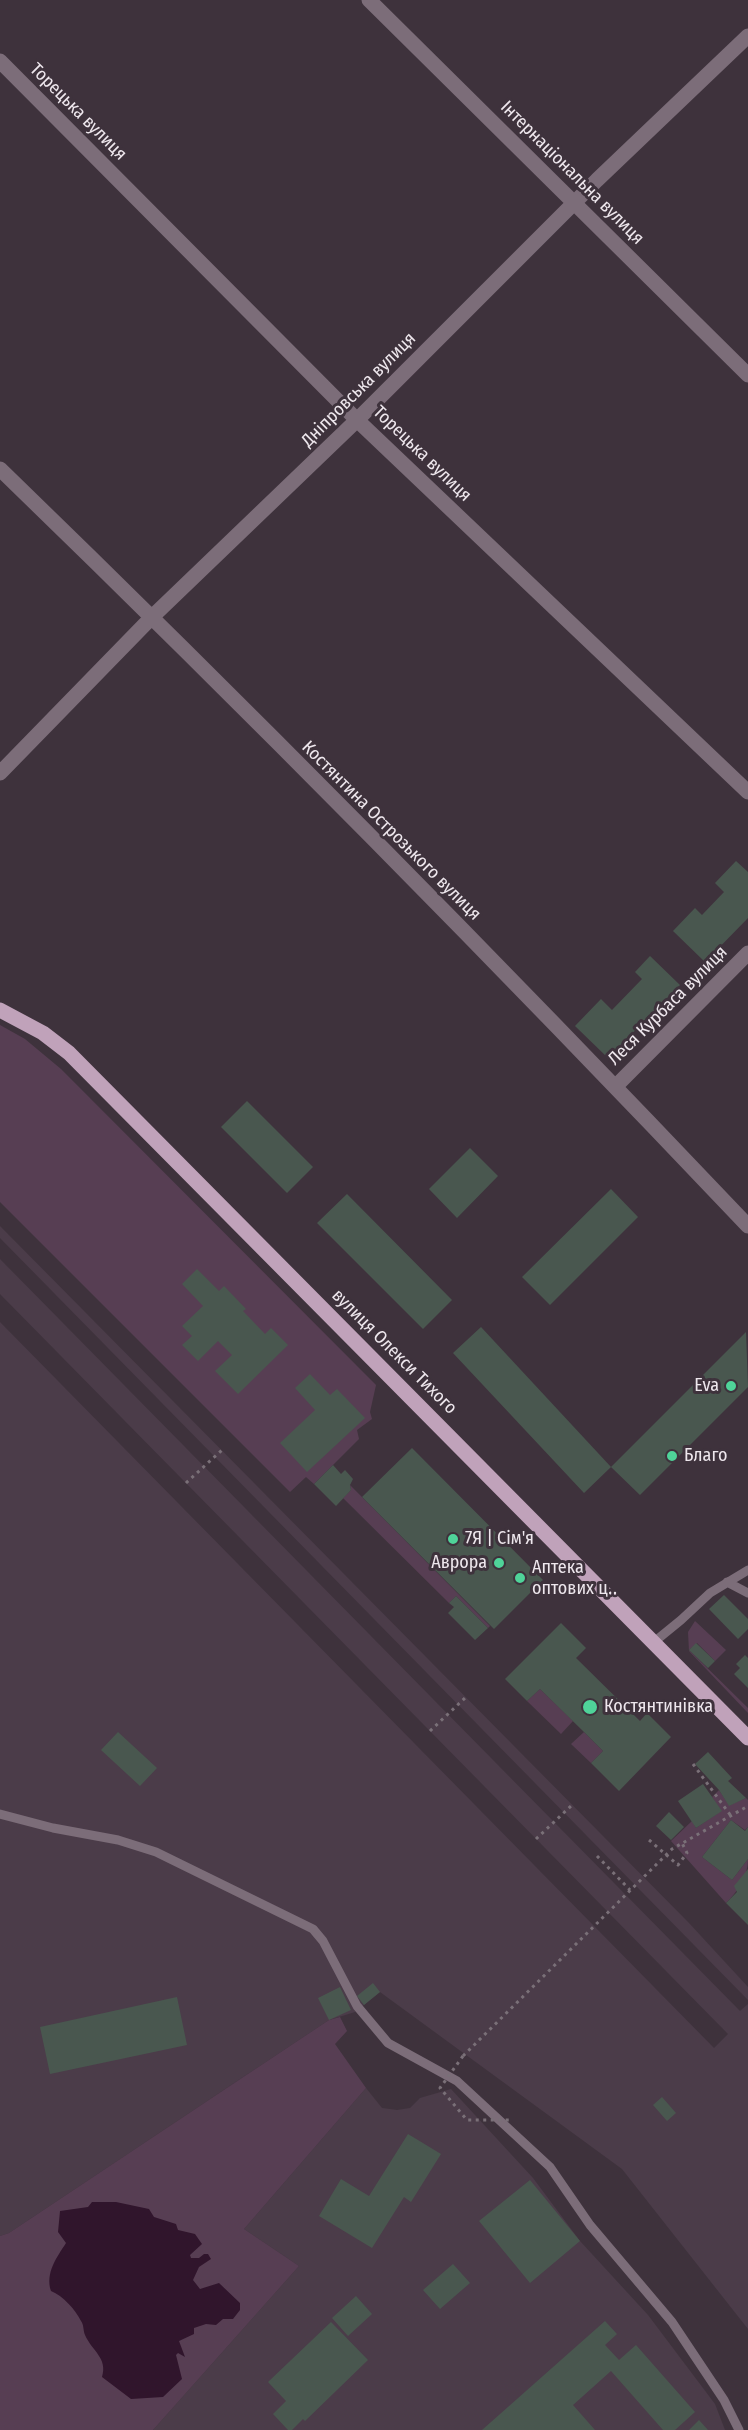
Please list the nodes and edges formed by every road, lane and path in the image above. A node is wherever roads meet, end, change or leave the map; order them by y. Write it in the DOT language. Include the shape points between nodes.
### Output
graph roads {
  1 [pos="369,0"];
  2 [pos="748,36"];
  3 [pos="0,62"];
  4 [pos="574,203"];
  5 [pos="748,375"];
  6 [pos="357,420"];
  7 [pos="0,469"];
  8 [pos="152,616"];
  9 [pos="0,774"];
  10 [pos="748,792"];
  11 [pos="748,953"];
  12 [pos="0,1010"];
  13 [pos="616,1086"];
  14 [pos="748,1226"];
  15 [pos="222,1450"];
  16 [pos="186,1483"];
  17 [pos="748,1570"];
  18 [pos="727,1582"];
  19 [pos="748,1593"];
  20 [pos="654,1642"];
  21 [pos="466,1697"];
  22 [pos="430,1731"];
  23 [pos="748,1738"];
  24 [pos="693,1764"];
  25 [pos="572,1805"];
  26 [pos="748,1806"];
  27 [pos="0,1814"];
  28 [pos="731,1816"];
  29 [pos="536,1839"];
  30 [pos="649,1840"];
  31 [pos="682,1843"];
  32 [pos="597,1856"];
  33 [pos="630,1890"];
  34 [pos="511,2120"];
  35 [pos="739,2430"];
  1 -- 4 [label="street, Інтернаціональна вулиця"];
  2 -- 4 [label="street, Дніпровська вулиця"];
  3 -- 6 [label="street, Торецька вулиця"];
  4 -- 5 [label="street, Інтернаціональна вулиця"];
  4 -- 6 [label="street, Дніпровська вулиця"];
  6 -- 8 [label="street, Дніпровська вулиця"];
  6 -- 10 [label="street, Торецька вулиця"];
  7 -- 8 [label="street, Костянтина Острозького вулиця"];
  8 -- 9 [label="street, Дніпровська вулиця"];
  8 -- 13 [label="street, Костянтина Острозького вулиця"];
  11 -- 13 [label="street, Леся Курбаса вулиця"];
  12 -- 20 [label="main road, вулиця Олекси Тихого" via="43,1033 69,1053"];
  13 -- 14 [label="street, Костянтина Острозького вулиця"];
  15 -- 16 [label="path"];
  17 -- 18 [label="lane"];
  18 -- 19 [label="lane"];
  18 -- 20 [label="lane"];
  20 -- 23 [label="main road, вулиця Олекси Тихого"];
  21 -- 22 [label="path"];
  24 -- 28 [label="path"];
  25 -- 29 [label="path"];
  26 -- 28 [label="path"];
  27 -- 35 [label="lane" via="156,1852 313,1929 357,2006 388,2043 457,2082 550,2167 590,2225 672,2322 724,2400"];
  28 -- 31 [label="path"];
  30 -- 31 [label="path" via="678,1865 687,1853"];
  31 -- 33 [label="path"];
  32 -- 33 [label="path"];
  33 -- 34 [label="path, bridge" via="463,2056 440,2088 467,2121"];
}
